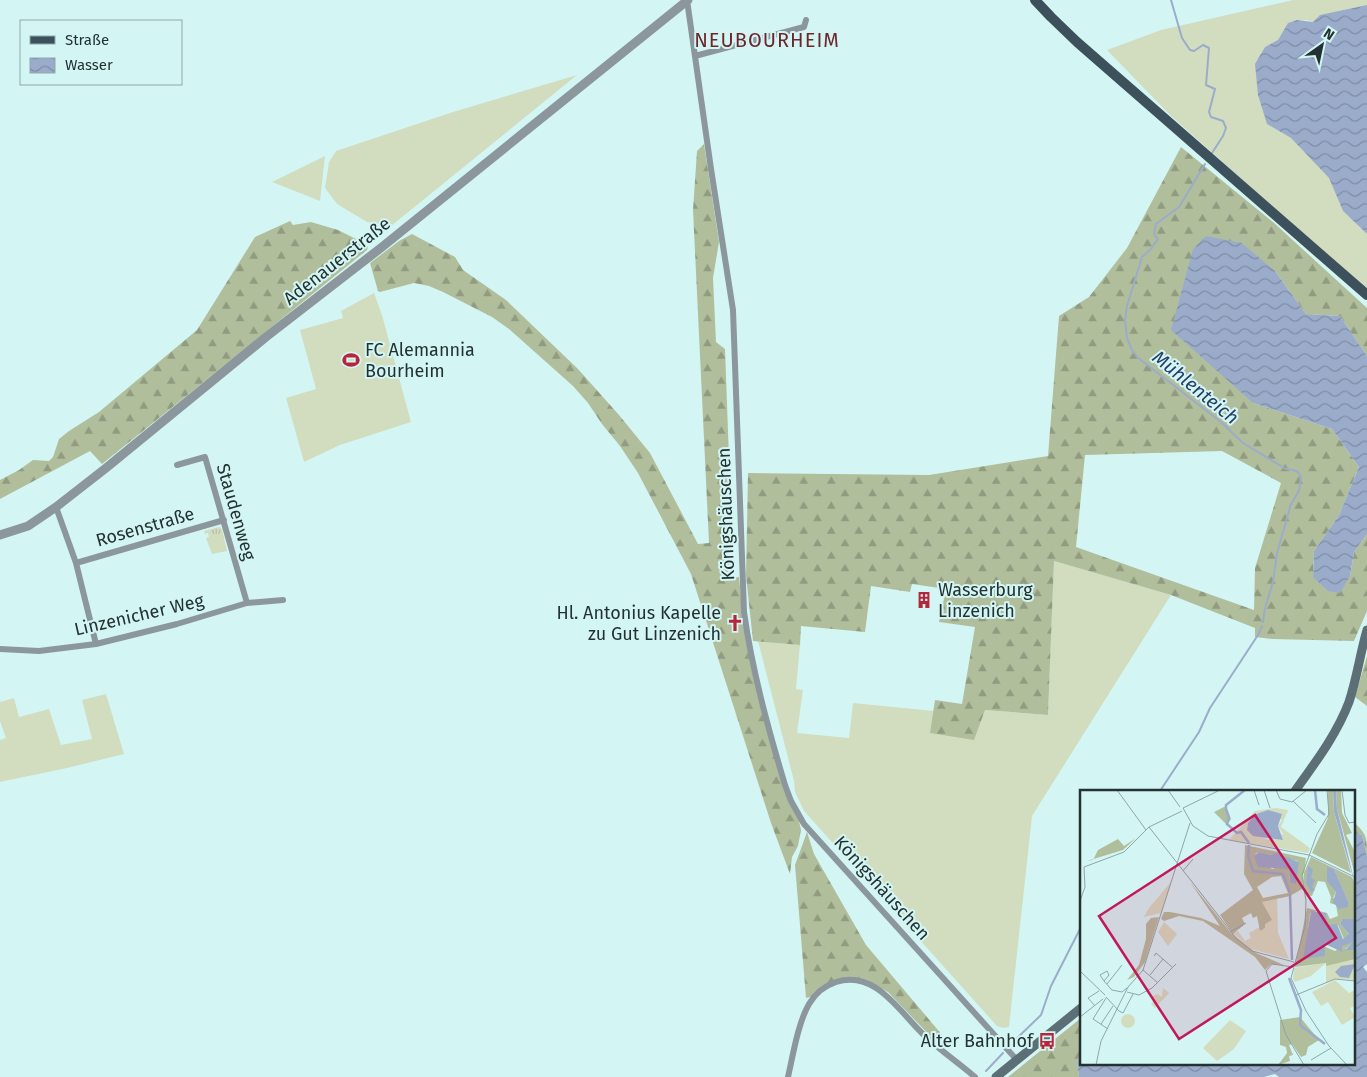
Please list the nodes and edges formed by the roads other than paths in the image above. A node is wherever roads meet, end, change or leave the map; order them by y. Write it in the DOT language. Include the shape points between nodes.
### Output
graph roads {
  1 [pos="687,0"];
  2 [pos="1035,0"];
  3 [pos="806,20"];
  4 [pos="695,56"];
  5 [pos="1367,295"];
  6 [pos="177,465"];
  7 [pos="56,507"];
  8 [pos="224,520"];
  9 [pos="0,535"];
  10 [pos="76,563"];
  11 [pos="283,600"];
  12 [pos="247,603"];
  13 [pos="1367,630"];
  14 [pos="96,644"];
  15 [pos="0,649"];
  16 [pos="1296,790"];
  17 [pos="1080,1009"];
  18 [pos="1016,1060"];
  19 [pos="788,1077"];
  20 [pos="975,1077"];
  21 [pos="996,1077"];
  1 -- 4 [label="street, Königshäuschen"];
  1 -- 7 [label="street, Adenauerstraße"];
  2 -- 5 [label="main road" via="1077,42"];
  3 -- 4 [label="street" via="804,27"];
  4 -- 18 [label="street, Königshäuschen" via="733,310 744,612 757,681 785,785 795,810 809,830"];
  6 -- 8 [label="street, Staudenweg" via="205,457"];
  7 -- 9 [label="street, Adenauerstraße" via="28,526"];
  7 -- 10 [label="street"];
  8 -- 10 [label="street, Rosenstraße"];
  8 -- 12 [label="street, Staudenweg"];
  10 -- 14 [label="street"];
  11 -- 12 [label="street, Linzenicher Weg"];
  12 -- 14 [label="street, Linzenicher Weg"];
  13 -- 16 [label="main road" via="1344,714"];
  14 -- 15 [label="street, Linzenicher Weg" via="38,651"];
  17 -- 18 [label="main road"];
  18 -- 21 [label="main road"];
  19 -- 20 [label="street" via="802,1021 815,995 828,986 857,980 882,992 930,1041"];
}
